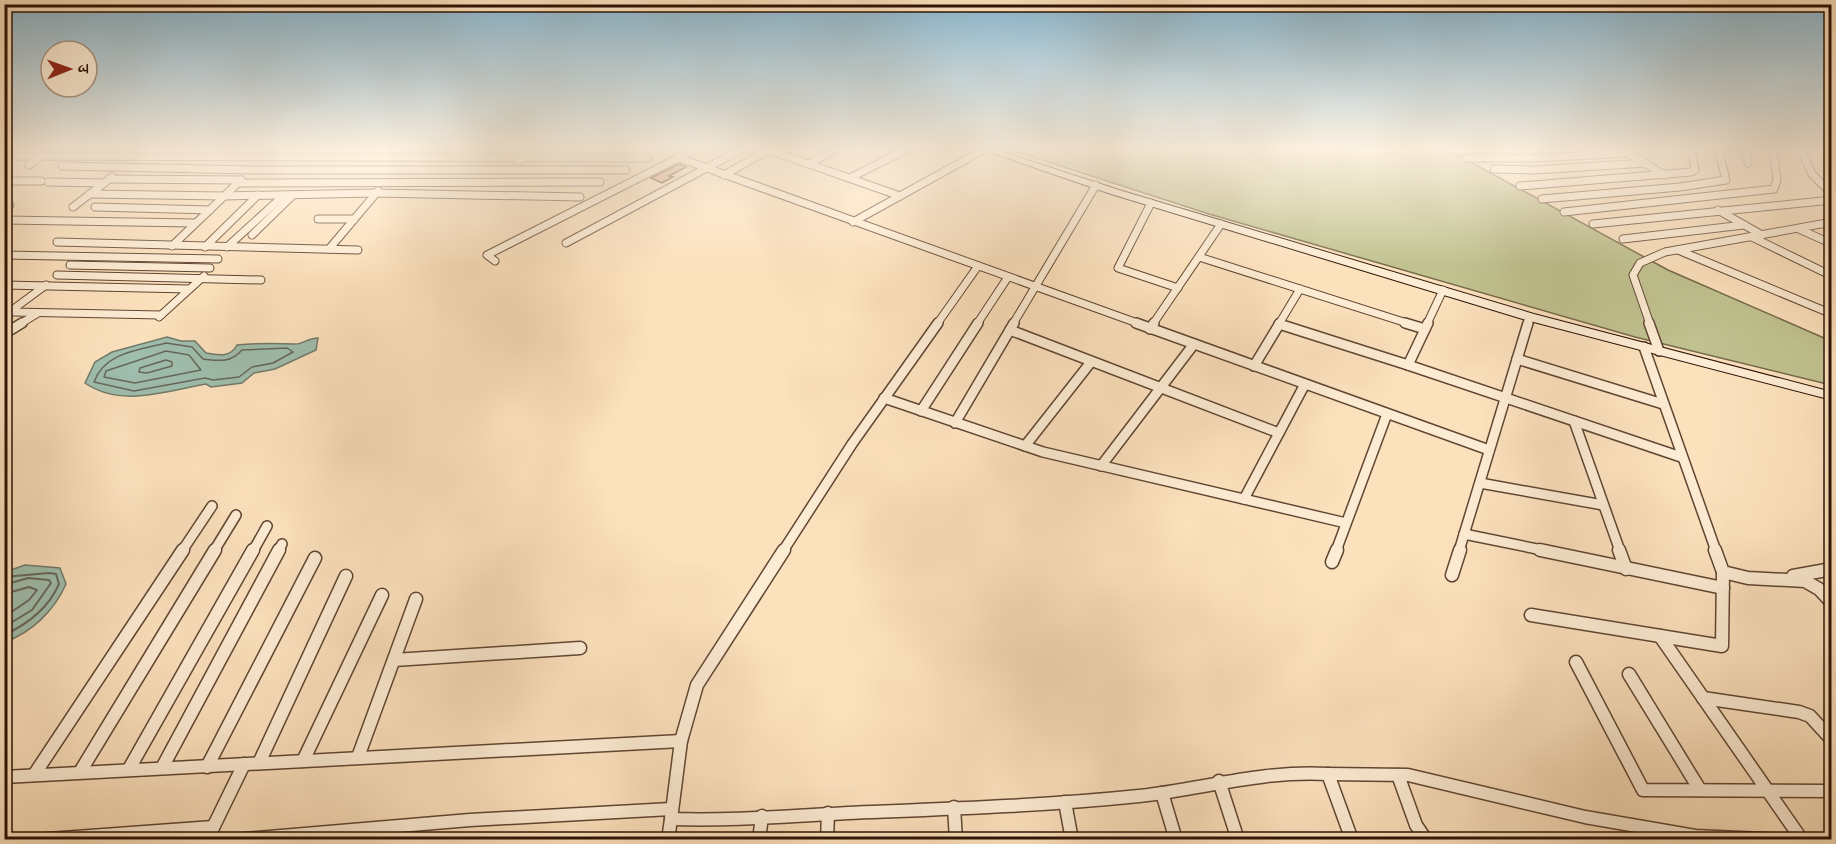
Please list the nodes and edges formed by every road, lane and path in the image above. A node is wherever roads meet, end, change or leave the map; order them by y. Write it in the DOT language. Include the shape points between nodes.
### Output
graph roads {
  1 [pos="99,187"];
  2 [pos="233,187"];
  3 [pos="381,187"];
  4 [pos="500,187"];
  5 [pos="621,187"];
  6 [pos="670,187"];
  7 [pos="756,187"];
  8 [pos="876,187"];
  9 [pos="915,187"];
  10 [pos="1095,187"];
  11 [pos="1104,187"];
  12 [pos="1665,187"];
  13 [pos="1682,187"];
  14 [pos="1775,187"];
  15 [pos="376,193"];
  16 [pos="90,194"];
  17 [pos="147,195"];
  18 [pos="258,195"];
  19 [pos="284,195"];
  20 [pos="293,195"];
  21 [pos="494,195"];
  22 [pos="224,196"];
  23 [pos="900,196"];
  24 [pos="580,197"];
  25 [pos="1542,199"];
  26 [pos="1700,199"];
  27 [pos="1832,200"];
  28 [pos="1151,202"];
  29 [pos="73,207"];
  30 [pos="95,207"];
  31 [pos="130,208"];
  32 [pos="210,210"];
  33 [pos="1719,210"];
  34 [pos="1564,212"];
  35 [pos="318,219"];
  36 [pos="354,219"];
  37 [pos="4,220"];
  38 [pos="111,222"];
  39 [pos="853,222"];
  40 [pos="1832,222"];
  41 [pos="195,223"];
  42 [pos="1221,224"];
  43 [pos="1593,224"];
  44 [pos="1822,224"];
  45 [pos="1744,225"];
  46 [pos="1832,228"];
  47 [pos="1799,229"];
  48 [pos="252,235"];
  49 [pos="1762,235"];
  50 [pos="1752,237"];
  51 [pos="1623,239"];
  52 [pos="57,242"];
  53 [pos="566,243"];
  54 [pos="1832,244"];
  55 [pos="172,246"];
  56 [pos="205,247"];
  57 [pos="228,247"];
  58 [pos="329,249"];
  59 [pos="358,250"];
  60 [pos="1678,250"];
  61 [pos="4,255"];
  62 [pos="80,256"];
  63 [pos="1199,257"];
  64 [pos="218,259"];
  65 [pos="495,261"];
  66 [pos="70,265"];
  67 [pos="978,266"];
  68 [pos="210,268"];
  69 [pos="57,275"];
  70 [pos="1832,276"];
  71 [pos="1008,277"];
  72 [pos="202,278"];
  73 [pos="261,280"];
  74 [pos="4,285"];
  75 [pos="45,286"];
  76 [pos="1035,287"];
  77 [pos="1178,288"];
  78 [pos="189,289"];
  79 [pos="1300,289"];
  80 [pos="1443,290"];
  81 [pos="39,312"];
  82 [pos="8,314"];
  83 [pos="1832,315"];
  84 [pos="1530,317"];
  85 [pos="1279,324"];
  86 [pos="1150,328"];
  87 [pos="1425,329"];
  88 [pos="1010,330"];
  89 [pos="4,334"];
  90 [pos="1194,344"];
  91 [pos="1644,347"];
  92 [pos="1659,351"];
  93 [pos="1517,358"];
  94 [pos="1091,362"];
  95 [pos="1408,365"];
  96 [pos="1254,366"];
  97 [pos="1305,384"];
  98 [pos="1160,388"];
  99 [pos="1832,396"];
  100 [pos="884,398"];
  101 [pos="1505,398"];
  102 [pos="1663,404"];
  103 [pos="921,411"];
  104 [pos="1387,414"];
  105 [pos="1574,421"];
  106 [pos="955,423"];
  107 [pos="1279,433"];
  108 [pos="1025,446"];
  109 [pos="1490,450"];
  110 [pos="1681,457"];
  111 [pos="1101,466"];
  112 [pos="1480,483"];
  113 [pos="1245,499"];
  114 [pos="1603,506"];
  115 [pos="212,507"];
  116 [pos="236,515"];
  117 [pos="1346,523"];
  118 [pos="267,525"];
  119 [pos="1464,534"];
  120 [pos="282,544"];
  121 [pos="315,558"];
  122 [pos="1332,562"];
  123 [pos="1626,569"];
  124 [pos="1832,569"];
  125 [pos="1723,572"];
  126 [pos="1452,575"];
  127 [pos="346,576"];
  128 [pos="1774,579"];
  129 [pos="1723,588"];
  130 [pos="382,595"];
  131 [pos="417,599"];
  132 [pos="1832,603"];
  133 [pos="1532,615"];
  134 [pos="1660,636"];
  135 [pos="580,648"];
  136 [pos="394,660"];
  137 [pos="1576,662"];
  138 [pos="1629,674"];
  139 [pos="1703,698"];
  140 [pos="1832,740"];
  141 [pos="681,741"];
  142 [pos="358,758"];
  143 [pos="303,761"];
  144 [pos="259,763"];
  145 [pos="244,764"];
  146 [pos="207,767"];
  147 [pos="162,768"];
  148 [pos="129,769"];
  149 [pos="80,772"];
  150 [pos="1328,774"];
  151 [pos="34,775"];
  152 [pos="1398,775"];
  153 [pos="4,777"];
  154 [pos="1219,781"];
  155 [pos="1700,790"];
  156 [pos="1768,791"];
  157 [pos="1832,791"];
  158 [pos="1162,793"];
  159 [pos="1065,802"];
  160 [pos="954,807"];
  161 [pos="828,813"];
  162 [pos="671,814"];
  163 [pos="762,816"];
  164 [pos="210,833"];
  165 [pos="35,840"];
  166 [pos="234,840"];
  167 [pos="668,840"];
  168 [pos="759,840"];
  169 [pos="827,840"];
  170 [pos="956,840"];
  171 [pos="1072,840"];
  172 [pos="1176,840"];
  173 [pos="1238,840"];
  174 [pos="1352,840"];
  175 [pos="1426,840"];
  176 [pos="1785,840"];
  177 [pos="1802,840"];
  1 -- 16 [label="street"];
  2 -- 22 [label="street"];
  3 -- 15 [label="street"];
  4 -- 21 [label="street"];
  5 -- 65 [label="street" via="487,255"];
  6 -- 53 [label="street"];
  7 -- 39 [label="street"];
  8 -- 23 [label="street"];
  9 -- 23 [label="street"];
  10 -- 76 [label="street"];
  11 -- 28 [label="street"];
  12 -- 25 [label="street"];
  13 -- 26 [label="street"];
  14 -- 26 [label="street"];
  15 -- 20 [label="street"];
  15 -- 21 [label="street"];
  15 -- 36 [label="street"];
  16 -- 17 [label="street"];
  16 -- 29 [label="street"];
  17 -- 22 [label="street"];
  17 -- 31 [label="street"];
  18 -- 19 [label="street"];
  18 -- 22 [label="street"];
  18 -- 56 [label="street"];
  19 -- 20 [label="street"];
  19 -- 57 [label="street"];
  20 -- 48 [label="street"];
  21 -- 24 [label="street"];
  22 -- 32 [label="street"];
  23 -- 39 [label="street"];
  26 -- 33 [label="street"];
  26 -- 34 [label="street"];
  27 -- 33 [label="street"];
  28 -- 42 [label="street"];
  28 -- 77 [label="street" via="1118,268"];
  30 -- 31 [label="street"];
  31 -- 32 [label="street"];
  31 -- 38 [label="street"];
  32 -- 41 [label="street"];
  33 -- 43 [label="street"];
  33 -- 45 [label="street"];
  35 -- 36 [label="street"];
  36 -- 58 [label="street"];
  37 -- 38 [label="street"];
  38 -- 41 [label="street"];
  39 -- 67 [label="street"];
  40 -- 44 [label="street"];
  41 -- 55 [label="street"];
  42 -- 63 [label="street"];
  42 -- 80 [label="street"];
  44 -- 46 [label="street"];
  44 -- 47 [label="street"];
  45 -- 49 [label="street"];
  45 -- 51 [label="street"];
  47 -- 49 [label="street"];
  47 -- 54 [label="street"];
  49 -- 50 [label="street"];
  50 -- 60 [label="street"];
  50 -- 70 [label="street"];
  52 -- 55 [label="street"];
  55 -- 56 [label="street"];
  56 -- 57 [label="street"];
  57 -- 58 [label="street"];
  57 -- 64 [label="street"];
  58 -- 59 [label="street"];
  60 -- 83 [label="street"];
  60 -- 92 [label="street" via="1640,263 1633,275"];
  61 -- 62 [label="street"];
  62 -- 64 [label="street"];
  62 -- 66 [label="street"];
  63 -- 77 [label="street"];
  63 -- 79 [label="street"];
  64 -- 68 [label="street"];
  66 -- 68 [label="street"];
  66 -- 69 [label="street"];
  67 -- 71 [label="street"];
  67 -- 100 [label="street"];
  68 -- 72 [label="street"];
  69 -- 72 [label="street"];
  69 -- 75 [label="street"];
  71 -- 76 [label="street"];
  71 -- 103 [label="street"];
  72 -- 73 [label="street"];
  72 -- 78 [label="street"];
  74 -- 75 [label="street"];
  75 -- 78 [label="street"];
  75 -- 82 [label="street"];
  76 -- 86 [label="street"];
  76 -- 88 [label="street"];
  77 -- 86 [label="street"];
  78 -- 81 [label="street" via="160,316"];
  79 -- 85 [label="street"];
  79 -- 87 [label="street"];
  80 -- 84 [label="street"];
  80 -- 87 [label="street"];
  81 -- 82 [label="street"];
  81 -- 89 [label="street"];
  84 -- 91 [label="street"];
  84 -- 93 [label="street"];
  85 -- 95 [label="street"];
  85 -- 96 [label="street"];
  86 -- 90 [label="street"];
  87 -- 95 [label="street"];
  88 -- 94 [label="street"];
  88 -- 106 [label="street"];
  90 -- 96 [label="street"];
  90 -- 98 [label="street"];
  91 -- 92 [label="street"];
  91 -- 102 [label="street"];
  92 -- 99 [label="street"];
  93 -- 101 [label="street"];
  93 -- 102 [label="street"];
  94 -- 98 [label="street"];
  94 -- 108 [label="street"];
  95 -- 101 [label="street"];
  96 -- 97 [label="street"];
  97 -- 104 [label="street"];
  97 -- 107 [label="street"];
  98 -- 107 [label="street"];
  98 -- 111 [label="street"];
  100 -- 103 [label="street"];
  100 -- 141 [label="street" via="697,685"];
  101 -- 105 [label="street"];
  101 -- 109 [label="street"];
  102 -- 110 [label="street"];
  103 -- 106 [label="street"];
  104 -- 109 [label="street"];
  104 -- 117 [label="street"];
  105 -- 110 [label="street"];
  105 -- 114 [label="street"];
  106 -- 108 [label="street"];
  107 -- 113 [label="street"];
  108 -- 111 [label="street"];
  109 -- 112 [label="street"];
  110 -- 125 [label="street"];
  111 -- 113 [label="street"];
  112 -- 114 [label="street"];
  112 -- 119 [label="street"];
  113 -- 117 [label="street"];
  114 -- 123 [label="street"];
  115 -- 151 [label="street"];
  116 -- 149 [label="street"];
  117 -- 122 [label="street"];
  118 -- 148 [label="street"];
  119 -- 123 [label="street"];
  119 -- 126 [label="street"];
  120 -- 147 [label="street"];
  121 -- 146 [label="street"];
  123 -- 129 [label="street"];
  124 -- 128 [label="street"];
  125 -- 128 [label="street"];
  125 -- 129 [label="street"];
  127 -- 144 [label="street"];
  128 -- 132 [label="street" via="1805,581"];
  129 -- 134 [label="street" via="1722,646"];
  130 -- 143 [label="street"];
  131 -- 136 [label="street"];
  133 -- 134 [label="street"];
  134 -- 139 [label="street"];
  135 -- 136 [label="street"];
  136 -- 142 [label="street"];
  137 -- 155 [label="street" via="1643,790"];
  138 -- 155 [label="street"];
  139 -- 140 [label="street" via="1798,712 1810,716"];
  139 -- 156 [label="street"];
  141 -- 142 [label="street"];
  141 -- 162 [label="street"];
  142 -- 143 [label="street"];
  143 -- 144 [label="street"];
  144 -- 145 [label="street"];
  145 -- 146 [label="street"];
  145 -- 164 [label="street"];
  146 -- 147 [label="street"];
  147 -- 148 [label="street"];
  148 -- 149 [label="street"];
  149 -- 151 [label="street"];
  150 -- 152 [label="street"];
  150 -- 154 [label="street" via="1275,772"];
  150 -- 174 [label="street"];
  151 -- 153 [label="street"];
  152 -- 175 [label="street" via="1416,825"];
  152 -- 176 [label="street" via="1585,817 1695,836"];
  154 -- 158 [label="street"];
  154 -- 173 [label="street"];
  155 -- 156 [label="street"];
  156 -- 157 [label="street"];
  156 -- 177 [label="street"];
  158 -- 159 [label="street"];
  158 -- 172 [label="street"];
  159 -- 160 [label="street"];
  159 -- 171 [label="street"];
  160 -- 161 [label="street"];
  160 -- 170 [label="street"];
  161 -- 163 [label="street"];
  161 -- 169 [label="street"];
  162 -- 163 [label="street"];
  162 -- 166 [label="street" via="470,820"];
  162 -- 167 [label="street"];
  163 -- 168 [label="street"];
  164 -- 165 [label="street"];
}
